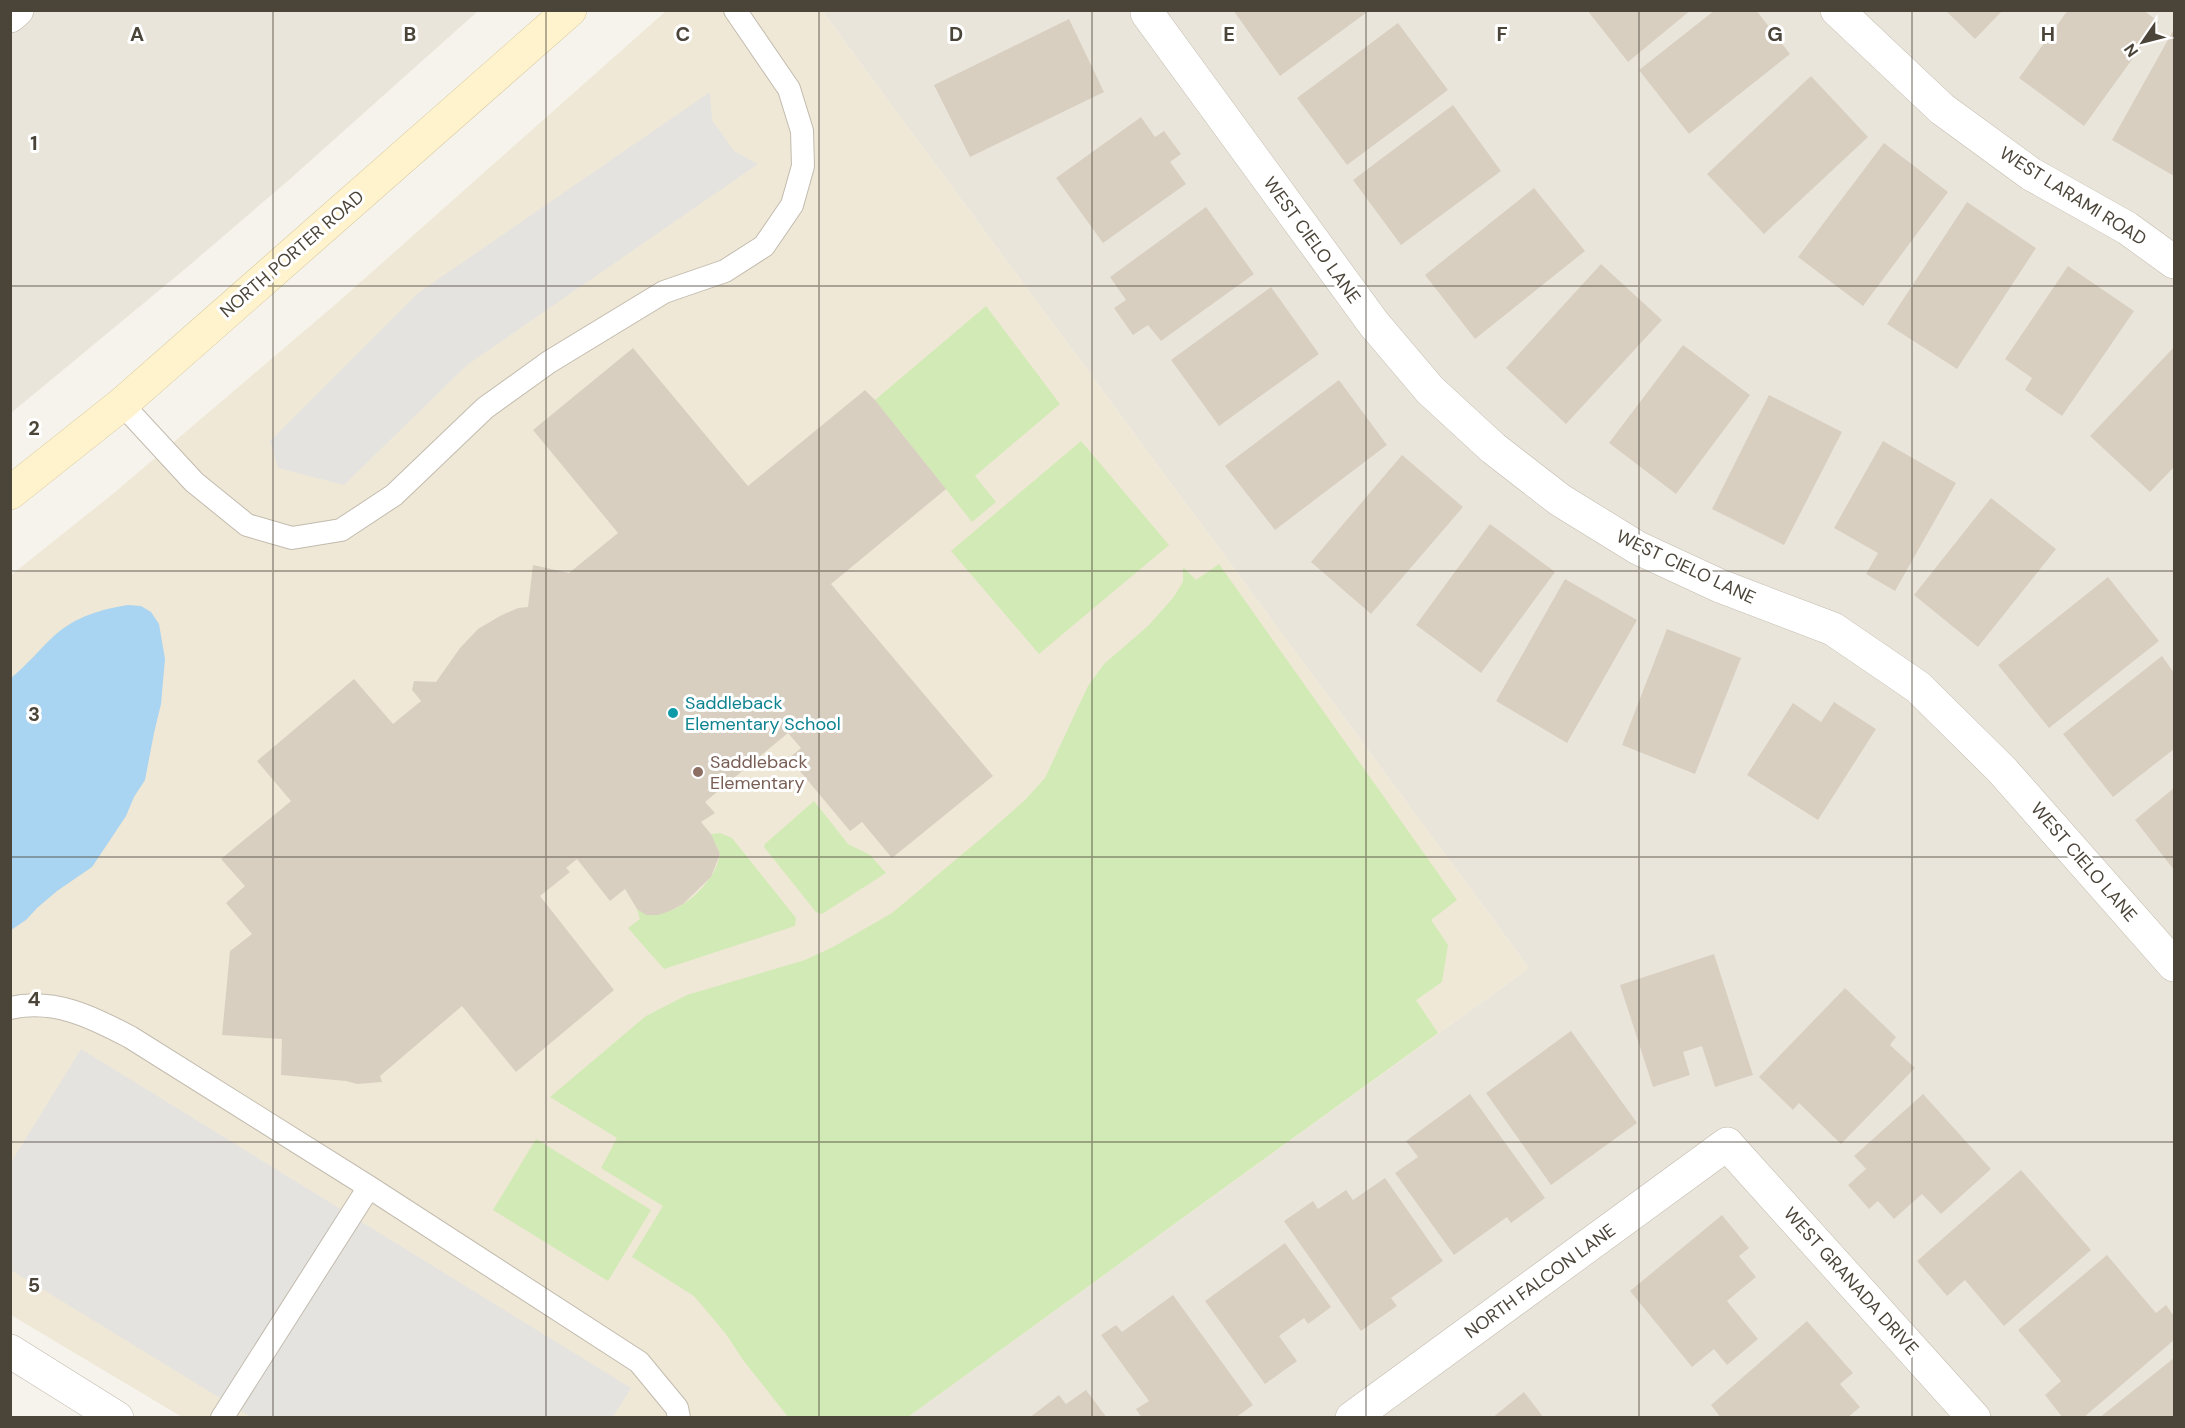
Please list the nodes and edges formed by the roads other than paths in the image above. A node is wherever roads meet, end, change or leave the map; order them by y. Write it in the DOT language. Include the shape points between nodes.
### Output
graph roads {
  1 [pos="17,10"];
  2 [pos="570,10"];
  3 [pos="735,10"];
  4 [pos="1837,10"];
  5 [pos="1148,12"];
  6 [pos="10,16"];
  7 [pos="2175,262"];
  8 [pos="122,404"];
  9 [pos="10,493"];
  10 [pos="2175,965"];
  11 [pos="10,1008"];
  12 [pos="1727,1144"];
  13 [pos="369,1186"];
  14 [pos="10,1351"];
  15 [pos="117,1418"];
  16 [pos="222,1418"];
  17 [pos="679,1418"];
  18 [pos="1352,1418"];
  19 [pos="1974,1418"];
  1 -- 6 [label="street"];
  2 -- 8 [label="street, NORTH PORTER ROAD"];
  3 -- 8 [label="lane" via="789,89 802,131 803,166 792,206 764,246 725,271 664,292 549,362 484,408 394,495 341,530 292,538 247,525 194,482"];
  4 -- 7 [label="street, WEST LARAMI ROAD" via="1942,109 2031,174 2127,228"];
  5 -- 10 [label="street, WEST CIELO LANE" via="1374,324 1430,390 1477,434 1560,500 1638,548 1720,586 1833,629 1918,687 2002,770"];
  8 -- 9 [label="street, NORTH PORTER ROAD"];
  11 -- 13 [label="lane" via="52,1005 89,1016 130,1037"];
  12 -- 18 [label="street, NORTH FALCON LANE"];
  12 -- 19 [label="street, WEST GRANADA DRIVE"];
  13 -- 16 [label="lane"];
  13 -- 17 [label="lane" via="639,1362 677,1408"];
  14 -- 15 [label="street"];
}
